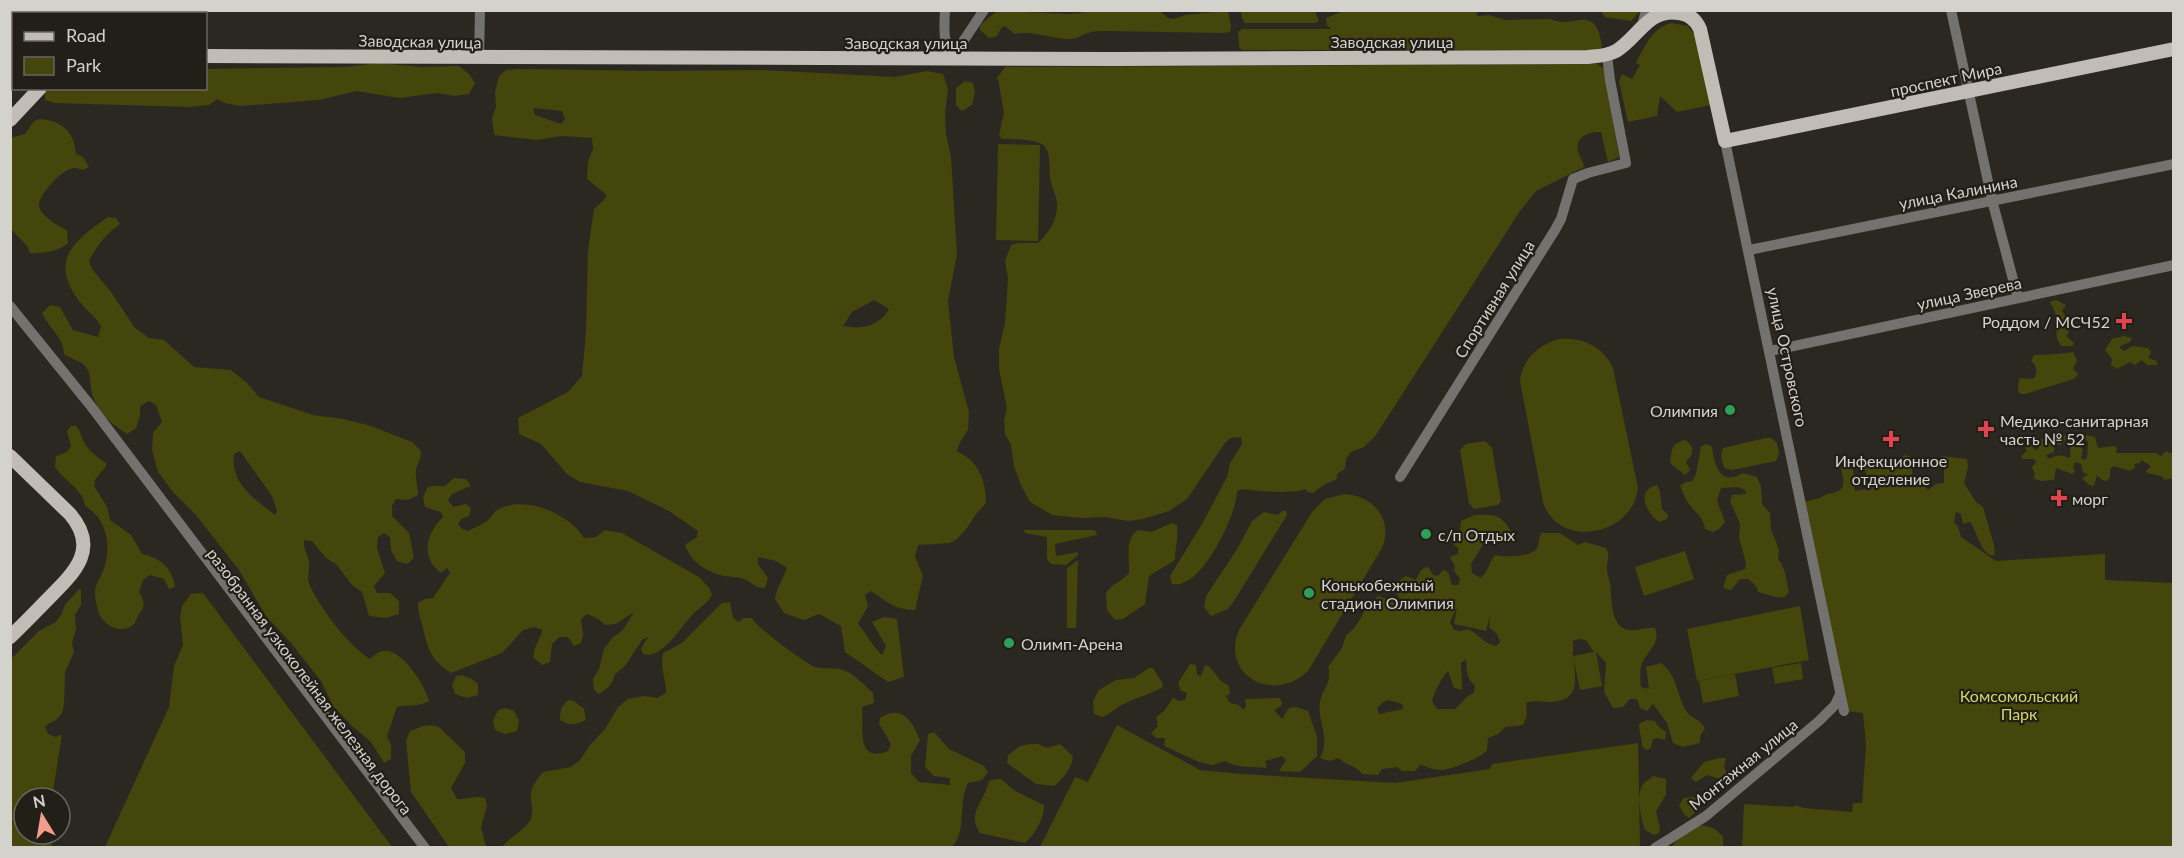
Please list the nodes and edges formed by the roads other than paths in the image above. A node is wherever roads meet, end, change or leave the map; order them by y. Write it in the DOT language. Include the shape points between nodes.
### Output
graph roads {
  1 [pos="480,10"];
  2 [pos="945,10"];
  3 [pos="984,10"];
  4 [pos="1647,10"];
  5 [pos="1697,10"];
  6 [pos="1951,10"];
  7 [pos="1642,26"];
  8 [pos="1703,36"];
  9 [pos="2174,49"];
  10 [pos="1607,55"];
  11 [pos="207,56"];
  12 [pos="479,58"];
  13 [pos="952,58"];
  14 [pos="38,90"];
  15 [pos="1968,91"];
  16 [pos="10,120"];
  17 [pos="1725,141"];
  18 [pos="2174,164"];
  19 [pos="1992,200"];
  20 [pos="1749,250"];
  21 [pos="2174,265"];
  22 [pos="2018,298"];
  23 [pos="10,306"];
  24 [pos="1770,351"];
  25 [pos="88,414"];
  26 [pos="10,456"];
  27 [pos="131,460"];
  28 [pos="1400,477"];
  29 [pos="178,532"];
  30 [pos="10,637"];
  31 [pos="1840,694"];
  32 [pos="1844,711"];
  33 [pos="418,848"];
  34 [pos="425,848"];
  35 [pos="1655,848"];
  1 -- 12 [label="street"];
  2 -- 13 [label="street" via="947,50"];
  3 -- 13 [label="street"];
  4 -- 7 [label="street"];
  5 -- 8 [label="street, улица Островского"];
  6 -- 15 [label="street"];
  7 -- 8 [label="main road" via="1661,14 1680,13 1695,20"];
  7 -- 10 [label="main road" via="1623,46"];
  8 -- 17 [label="main road, улица Островского"];
  9 -- 15 [label="main road, проспект Мира"];
  10 -- 13 [label="main road, Заводская улица"];
  10 -- 28 [label="street, Спортивная улица" via="1626,163 1573,179 1555,230"];
  11 -- 12 [label="main road, Заводская улица"];
  12 -- 13 [label="main road, Заводская улица"];
  14 -- 16 [label="main road"];
  15 -- 17 [label="main road, проспект Мира"];
  15 -- 19 [label="street"];
  17 -- 20 [label="street, улица Островского"];
  18 -- 19 [label="street, улица Калинина"];
  19 -- 20 [label="street, улица Калинина"];
  19 -- 22 [label="street"];
  20 -- 24 [label="street, улица Островского"];
  21 -- 22 [label="street, улица Зверева"];
  22 -- 24 [label="street, улица Зверева"];
  23 -- 27 [label="street"];
  24 -- 31 [label="street, улица Островского"];
  25 -- 29 [label="street, разобранная узкоколейная железная дорога"];
  26 -- 30 [label="main road" via="77,523 83,540 82,557 76,569"];
  27 -- 29 [label="street, разобранная узкоколейная железная дорога"];
  27 -- 34 [label="street"];
  29 -- 33 [label="street, разобранная узкоколейная железная дорога"];
  31 -- 32 [label="street, улица Островского"];
  31 -- 35 [label="street, Монтажная улица" via="1819,722 1706,816"];
}
